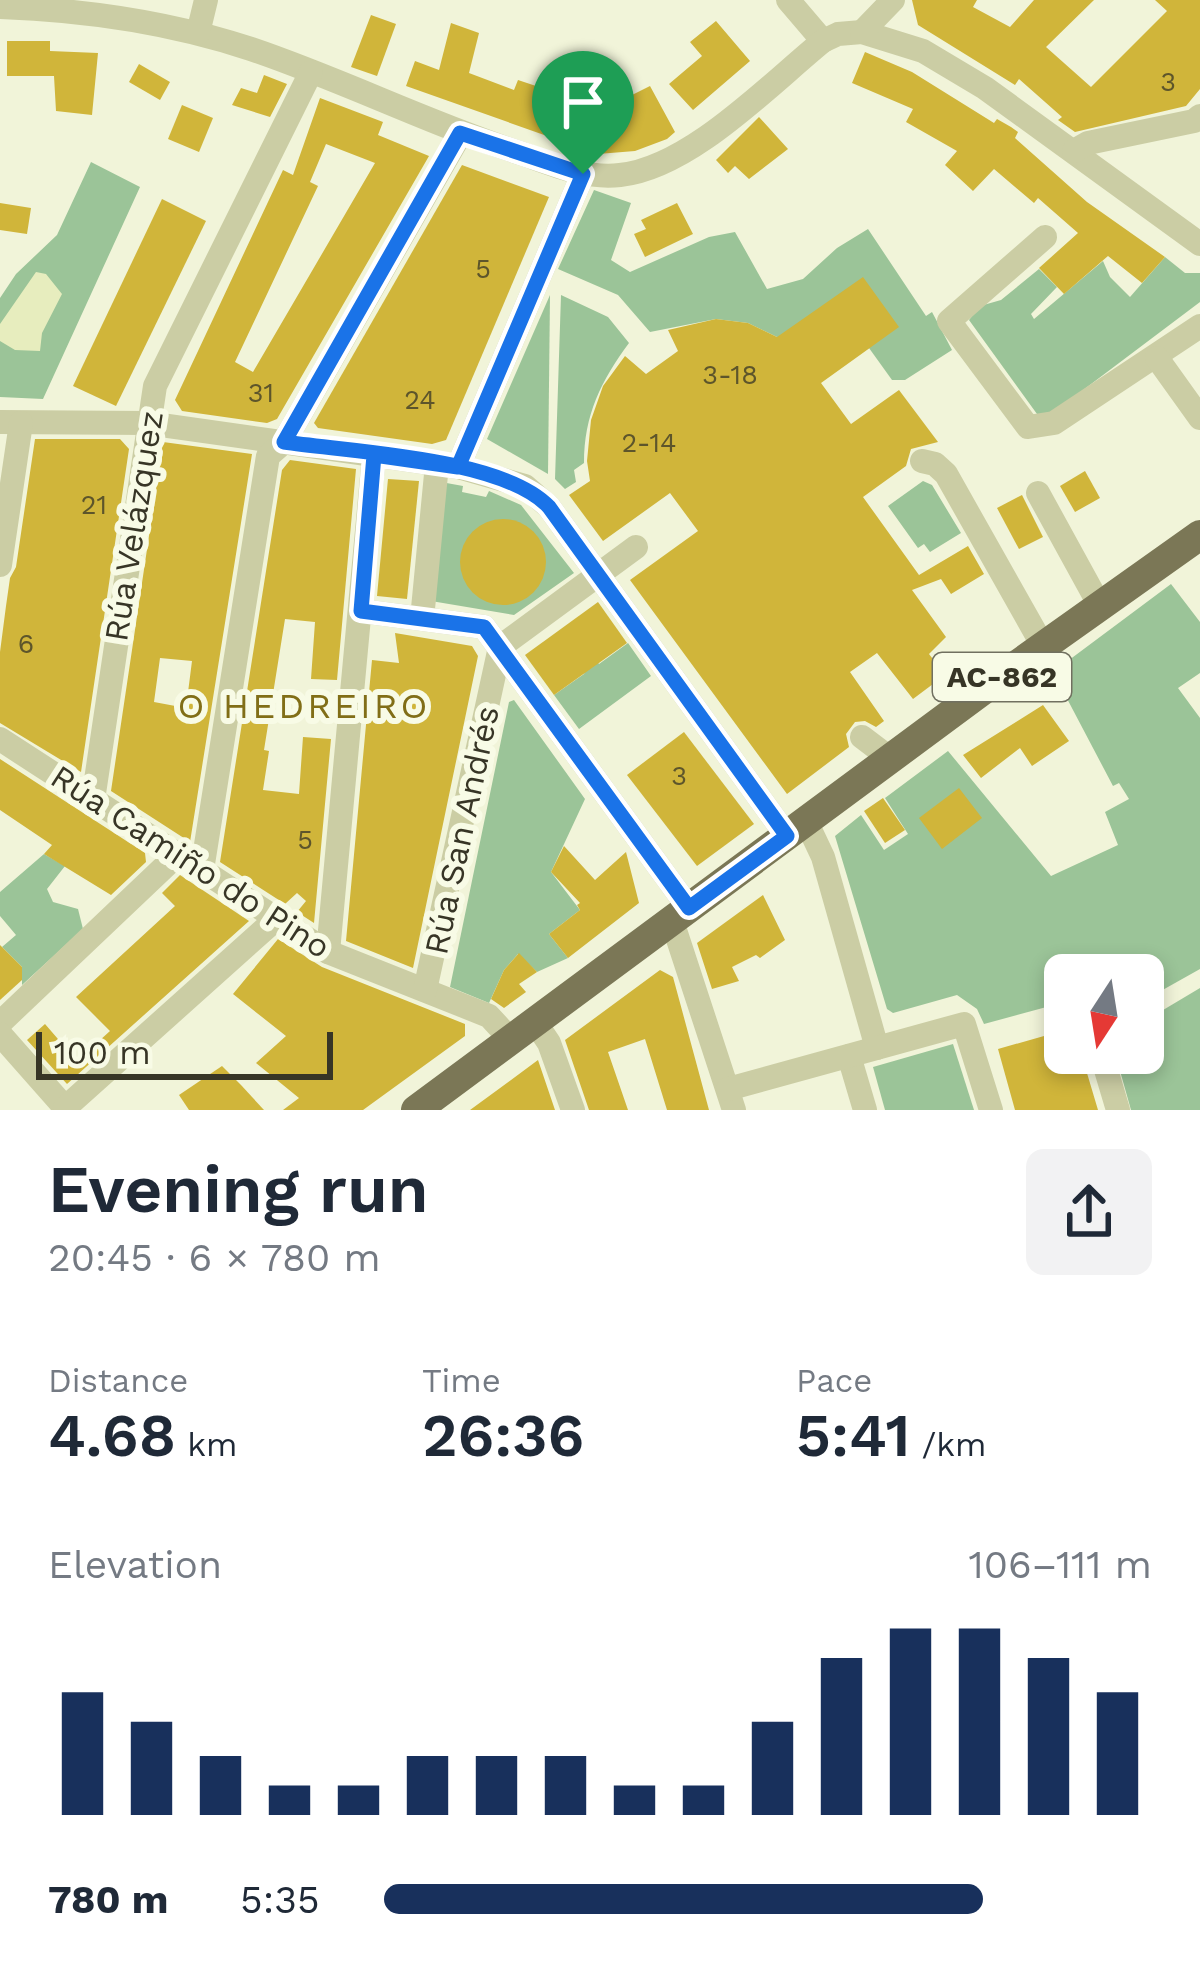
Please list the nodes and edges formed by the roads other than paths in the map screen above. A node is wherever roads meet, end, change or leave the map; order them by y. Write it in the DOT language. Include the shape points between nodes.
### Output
graph roads {
  1 [pos="206,0"];
  2 [pos="788,0"];
  3 [pos="893,0"];
  4 [pos="0,7"];
  5 [pos="862,32"];
  6 [pos="198,33"];
  7 [pos="823,41"];
  8 [pos="311,72"];
  9 [pos="1200,116"];
  10 [pos="460,133"];
  11 [pos="1074,152"];
  12 [pos="583,174"];
  13 [pos="1045,237"];
  14 [pos="1200,244"];
  15 [pos="1200,326"];
  16 [pos="1156,358"];
  17 [pos="1200,418"];
  18 [pos="10,423"];
  19 [pos="147,423"];
  20 [pos="284,442"];
  21 [pos="374,455"];
  22 [pos="922,461"];
  23 [pos="447,465"];
  24 [pos="1038,493"];
  25 [pos="1200,535"];
  26 [pos="635,547"];
  27 [pos="0,565"];
  28 [pos="598,574"];
  29 [pos="1100,606"];
  30 [pos="361,611"];
  31 [pos="422,619"];
  32 [pos="1043,646"];
  33 [pos="500,647"];
  34 [pos="862,737"];
  35 [pos="0,739"];
  36 [pos="891,759"];
  37 [pos="93,800"];
  38 [pos="796,829"];
  39 [pos="178,854"];
  40 [pos="202,869"];
  41 [pos="681,914"];
  42 [pos="276,919"];
  43 [pos="328,952"];
  44 [pos="425,990"];
  45 [pos="0,1023"];
  46 [pos="523,1031"];
  47 [pos="0,1034"];
  48 [pos="877,1048"];
  49 [pos="849,1056"];
  50 [pos="1107,1074"];
  51 [pos="731,1100"];
  52 [pos="66,1109"];
  53 [pos="416,1110"];
  54 [pos="573,1110"];
  55 [pos="865,1110"];
  56 [pos="991,1110"];
  57 [pos="1118,1110"];
  1 -- 6 [label="street"];
  2 -- 7 [label="street"];
  3 -- 5 [label="street"];
  4 -- 6 [label="street"];
  5 -- 7 [label="street"];
  5 -- 11 [label="street" via="922,51"];
  6 -- 8 [label="street"];
  7 -- 12 [label="street" via="675,155 621,175"];
  8 -- 10 [label="street"];
  8 -- 19 [label="street, Rúa Velázquez" via="155,386"];
  9 -- 11 [label="street"];
  10 -- 12 [label="street"];
  10 -- 20 [label="street"];
  11 -- 14 [label="street"];
  12 -- 23 [label="street"];
  13 -- 16 [label="street" via="949,321 1028,427 1054,423"];
  15 -- 16 [label="street"];
  16 -- 17 [label="street"];
  18 -- 19 [label="street"];
  18 -- 27 [label="street"];
  19 -- 20 [label="street"];
  19 -- 37 [label="street, Rúa Velázquez"];
  20 -- 21 [label="street"];
  20 -- 40 [label="street" via="268,456"];
  21 -- 23 [label="street"];
  21 -- 30 [label="street"];
  22 -- 32 [label="street" via="946,474"];
  23 -- 28 [label="street" via="536,494"];
  23 -- 31 [label="street"];
  24 -- 29 [label="street"];
  25 -- 29 [label="main road, AC-862"];
  26 -- 28 [label="street"];
  28 -- 33 [label="street"];
  28 -- 38 [label="street"];
  29 -- 32 [label="main road, AC-862"];
  30 -- 31 [label="street"];
  30 -- 43 [label="street"];
  31 -- 33 [label="street" via="484,627"];
  32 -- 36 [label="main road, AC-862"];
  33 -- 41 [label="street"];
  33 -- 44 [label="street, Rúa San Andrés"];
  34 -- 36 [label="street"];
  35 -- 37 [label="street, Rúa Camiño do Pino"];
  36 -- 38 [label="main road, AC-862"];
  37 -- 39 [label="street, Rúa Camiño do Pino"];
  38 -- 41 [label="main road, AC-862"];
  38 -- 48 [label="street" via="823,857"];
  39 -- 40 [label="street, Rúa Camiño do Pino"];
  39 -- 45 [label="street"];
  40 -- 42 [label="street, Rúa Camiño do Pino"];
  41 -- 46 [label="main road, AC-862"];
  41 -- 51 [label="street"];
  42 -- 43 [label="street, Rúa Camiño do Pino"];
  42 -- 52 [label="street"];
  43 -- 44 [label="street, Rúa Camiño do Pino"];
  44 -- 46 [label="street, Rúa Camiño do Pino"];
  46 -- 53 [label="main road, AC-862"];
  46 -- 54 [label="street" via="549,1043"];
  47 -- 52 [label="street"];
  48 -- 49 [label="street"];
  48 -- 56 [label="street" via="964,1024"];
  49 -- 51 [label="street"];
  49 -- 55 [label="street"];
  50 -- 57 [label="street"];
}
